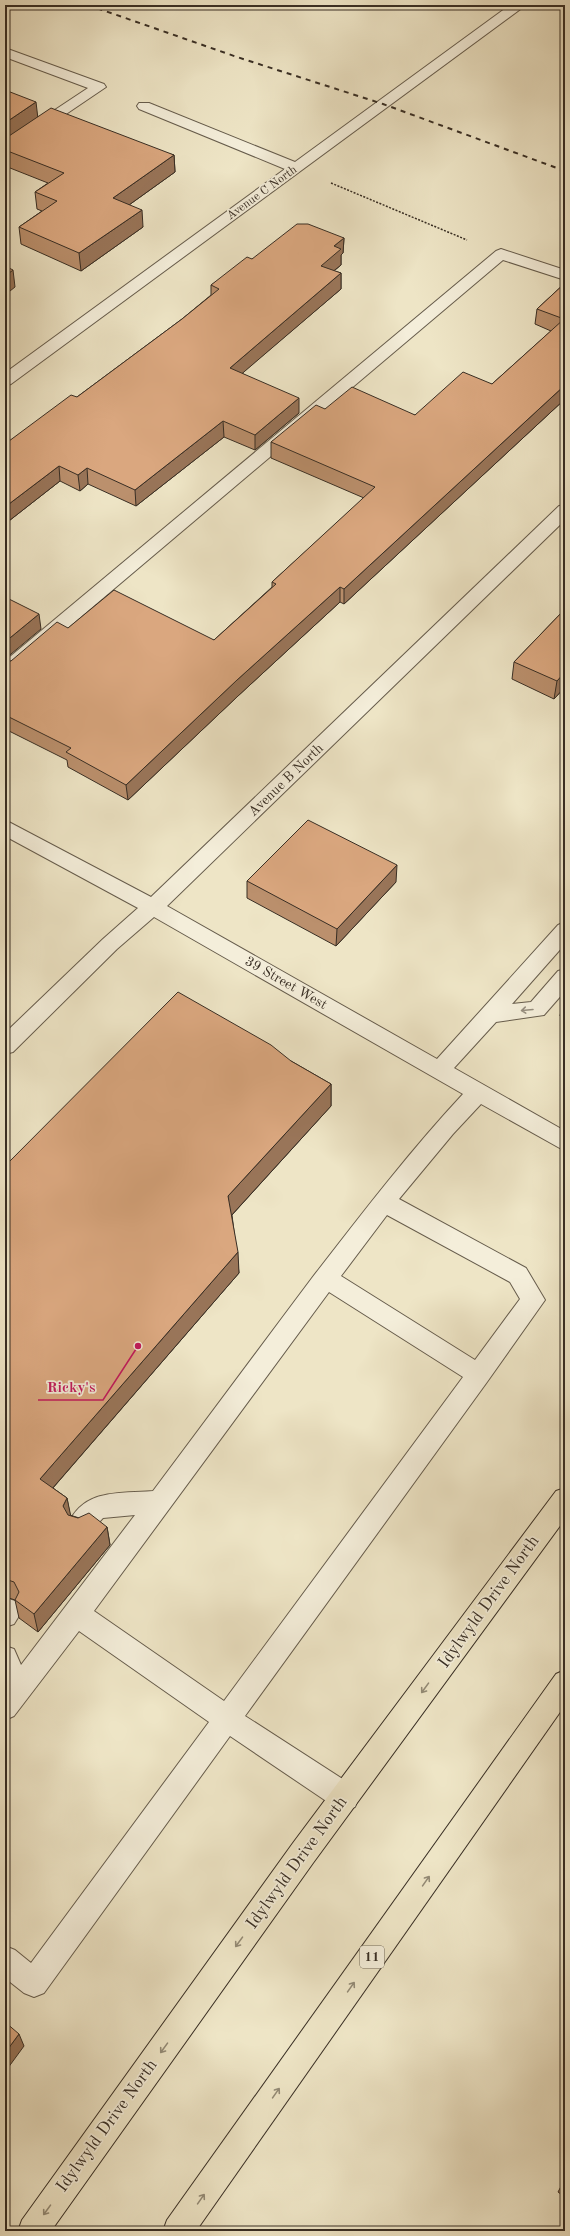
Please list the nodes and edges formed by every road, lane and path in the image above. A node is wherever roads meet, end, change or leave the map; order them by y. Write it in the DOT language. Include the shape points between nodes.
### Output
graph roads {
  1 [pos="519,5"];
  2 [pos="5,52"];
  3 [pos="144,106"];
  4 [pos="5,149"];
  5 [pos="296,168"];
  6 [pos="501,254"];
  7 [pos="565,275"];
  8 [pos="5,381"];
  9 [pos="565,510"];
  10 [pos="5,671"];
  11 [pos="5,827"];
  12 [pos="153,907"];
  13 [pos="565,930"];
  14 [pos="565,977"];
  15 [pos="490,1014"];
  16 [pos="5,1046"];
  17 [pos="439,1071"];
  18 [pos="478,1093"];
  19 [pos="565,1142"];
  20 [pos="384,1202"];
  21 [pos="325,1278"];
  22 [pos="479,1375"];
  23 [pos="565,1499"];
  24 [pos="158,1502"];
  25 [pos="81,1524"];
  26 [pos="77,1614"];
  27 [pos="5,1658"];
  28 [pos="565,1683"];
  29 [pos="12,1698"];
  30 [pos="227,1719"];
  31 [pos="345,1797"];
  32 [pos="5,1960"];
  33 [pos="33,2231"];
  34 [pos="178,2231"];
  1 -- 5 [label="street, Avenue C North"];
  2 -- 4 [label="street" via="98,86"];
  3 -- 5 [label="street"];
  5 -- 6 [label="path"];
  5 -- 8 [label="street, Avenue C North"];
  6 -- 7 [label="street"];
  6 -- 10 [label="street"];
  9 -- 12 [label="street, Avenue B North"];
  11 -- 12 [label="street, 39 Street West"];
  12 -- 16 [label="street, Avenue B North" via="110,944"];
  12 -- 17 [label="street, 39 Street West"];
  13 -- 15 [label="street"];
  14 -- 15 [label="street, one-way" via="537,1010"];
  15 -- 17 [label="street"];
  17 -- 18 [label="street, 39 Street West"];
  18 -- 19 [label="street, 39 Street West"];
  18 -- 20 [label="street" via="445,1128"];
  20 -- 21 [label="street"];
  20 -- 22 [label="street" via="518,1275 533,1300"];
  21 -- 22 [label="street"];
  21 -- 24 [label="street"];
  22 -- 30 [label="street"];
  23 -- 31 [label="main road, Idylwyld Drive North, one-way"];
  24 -- 25 [label="street" via="96,1507"];
  24 -- 26 [label="street"];
  26 -- 29 [label="street"];
  26 -- 30 [label="street"];
  27 -- 29 [label="street"];
  34 -- 28 [label="main road, 11, one-way"];
  30 -- 31 [label="street"];
  30 -- 32 [label="street" via="34,1984"];
  31 -- 33 [label="main road, Idylwyld Drive North, one-way"];
}
